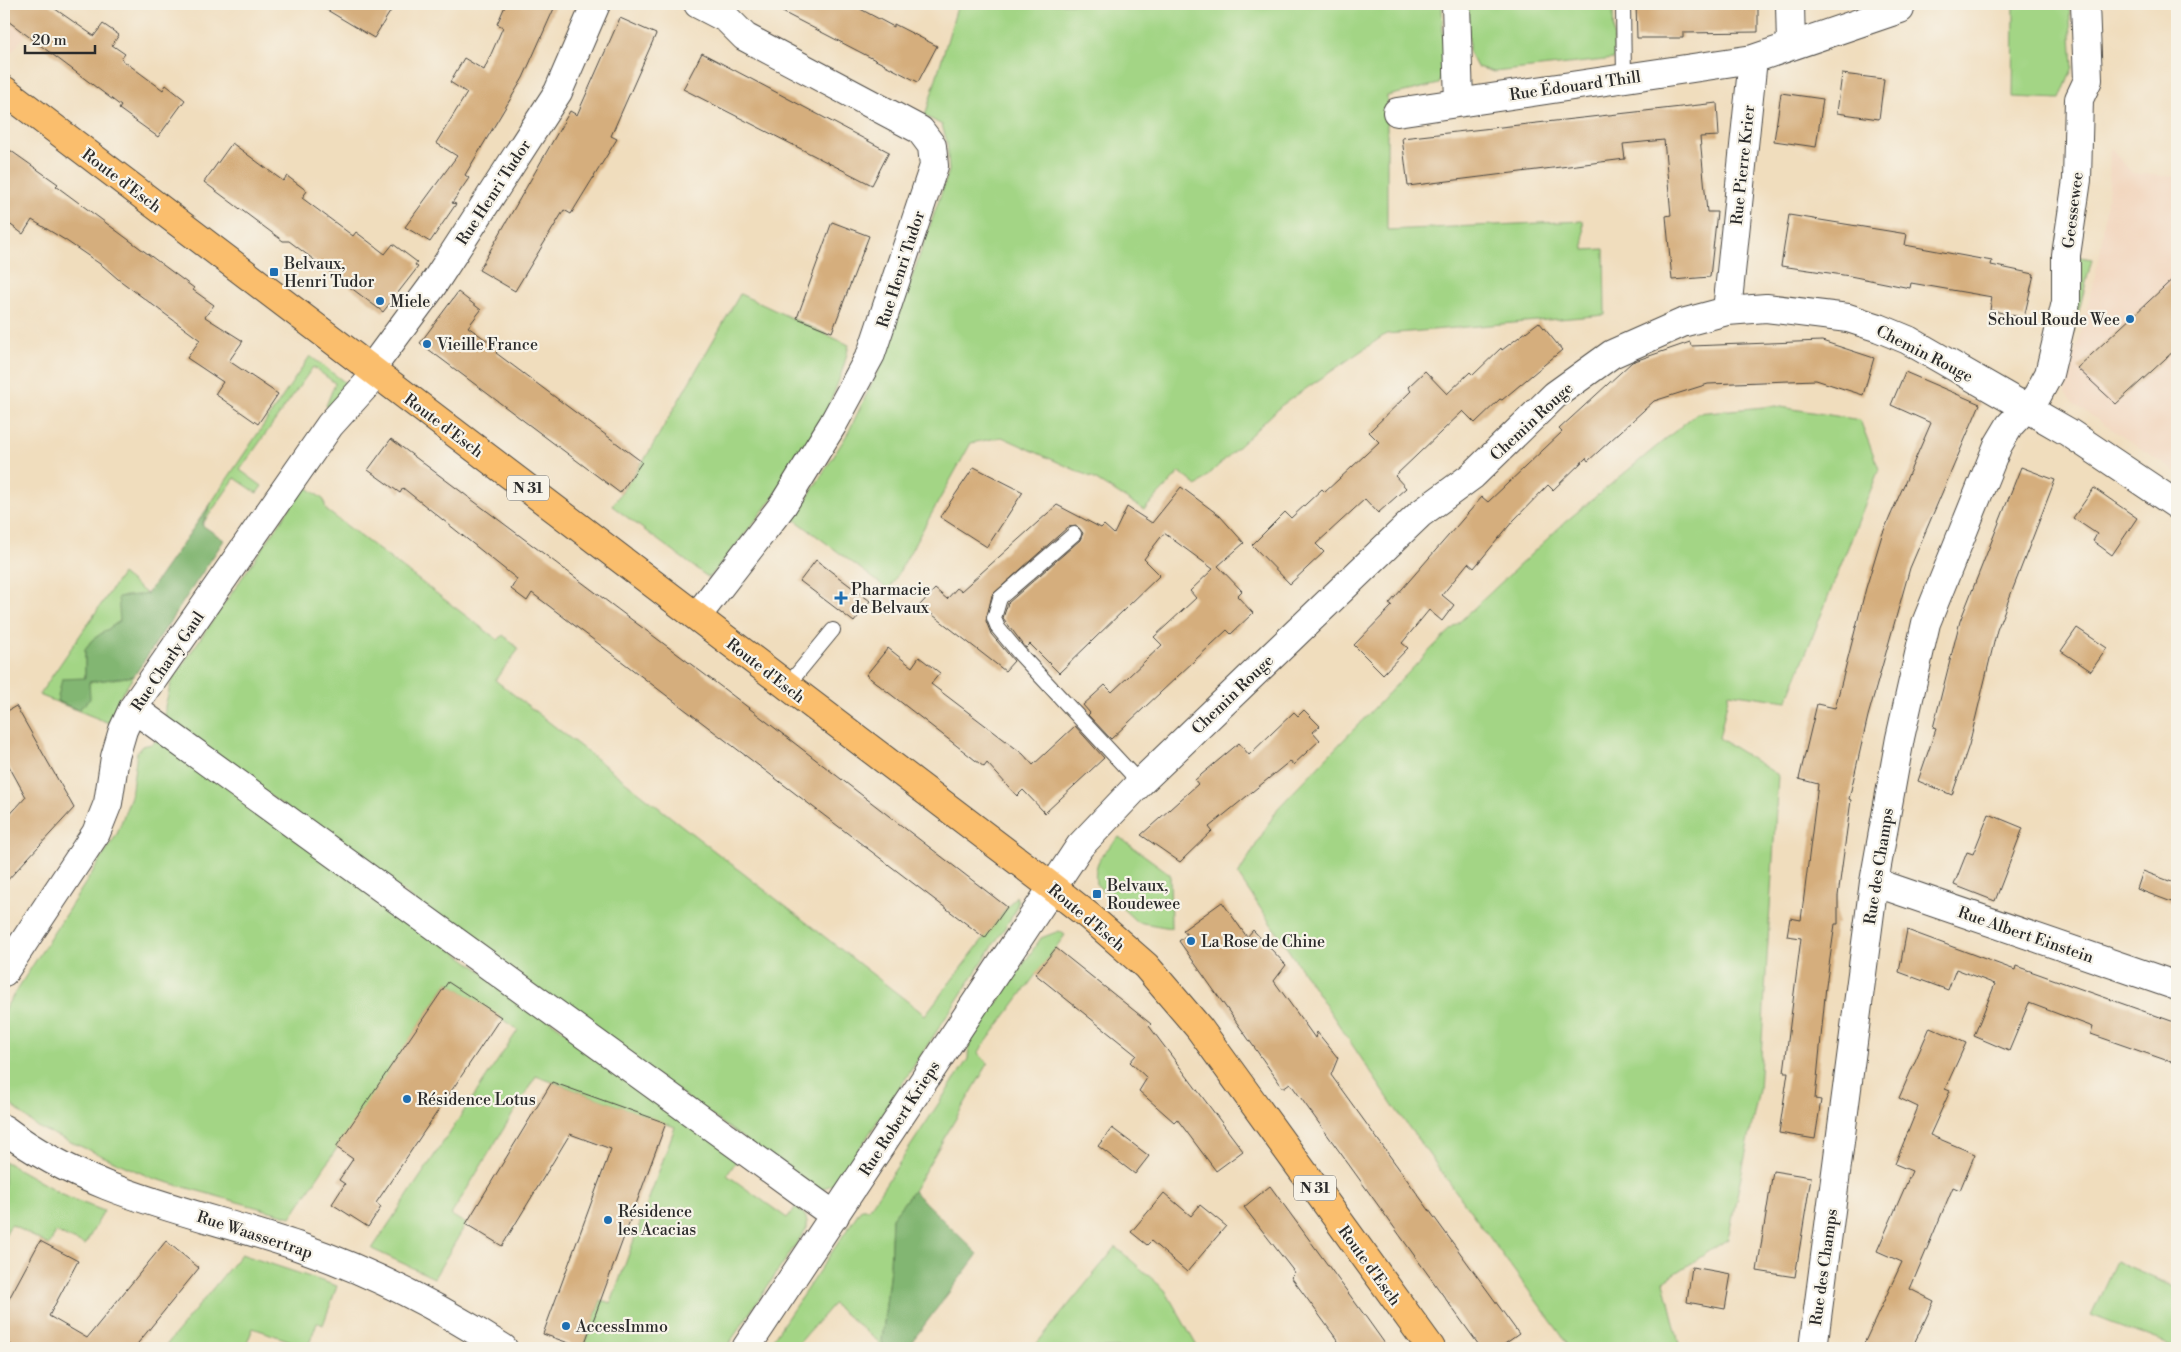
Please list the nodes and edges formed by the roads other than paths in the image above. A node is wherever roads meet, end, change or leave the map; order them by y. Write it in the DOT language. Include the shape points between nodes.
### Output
graph roads {
  1 [pos="596,4"];
  2 [pos="698,4"];
  3 [pos="1456,4"];
  4 [pos="1623,4"];
  5 [pos="1790,4"];
  6 [pos="2085,4"];
  7 [pos="1900,10"];
  8 [pos="1791,46"];
  9 [pos="1752,59"];
  10 [pos="1624,78"];
  11 [pos="4,90"];
  12 [pos="1460,102"];
  13 [pos="1397,112"];
  14 [pos="1727,311"];
  15 [pos="374,371"];
  16 [pos="2024,407"];
  17 [pos="2177,505"];
  18 [pos="1074,534"];
  19 [pos="697,616"];
  20 [pos="833,630"];
  21 [pos="787,686"];
  22 [pos="133,708"];
  23 [pos="1140,783"];
  24 [pos="1874,882"];
  25 [pos="1052,887"];
  26 [pos="4,972"];
  27 [pos="2177,986"];
  28 [pos="4,1129"];
  29 [pos="835,1216"];
  30 [pos="503,1348"];
  31 [pos="746,1348"];
  32 [pos="1430,1348"];
  33 [pos="1813,1348"];
  1 -- 15 [label="street, Rue Henri Tudor" via="558,92"];
  2 -- 19 [label="street, Rue Henri Tudor" via="727,19 746,37 920,130 932,146 934,166 867,362 783,505"];
  3 -- 12 [label="street"];
  4 -- 10 [label="lane"];
  5 -- 8 [label="street"];
  6 -- 16 [label="street, Geessewee" via="2088,80 2079,100 2077,180 2066,254 2066,302 2049,374 2037,396"];
  7 -- 8 [label="street"];
  8 -- 9 [label="street"];
  9 -- 10 [label="street, Rue Édouard Thill"];
  9 -- 14 [label="street, Rue Pierre Krier"];
  10 -- 12 [label="street, Rue Édouard Thill"];
  11 -- 15 [label="main road, Route d'Esch / N 31"];
  12 -- 13 [label="street, Rue Édouard Thill"];
  14 -- 16 [label="street, Chemin Rouge" via="1766,308 1848,318 1908,340"];
  14 -- 23 [label="street, Chemin Rouge" via="1682,323 1612,354 1555,395 1472,476 1420,514"];
  15 -- 19 [label="main road, Route d'Esch / N 31"];
  15 -- 22 [label="street, Rue Charly Gaul" via="362,392 338,415 319,441"];
  16 -- 17 [label="street, Chemin Rouge" via="2068,432"];
  16 -- 24 [label="street, Rue des Champs" via="1998,445 1926,623 1900,738"];
  18 -- 23 [label="lane" via="1000,598 994,618 1018,652"];
  19 -- 21 [label="main road, Route d'Esch / N 31"];
  20 -- 21 [label="lane"];
  21 -- 25 [label="main road, Route d'Esch / N 31"];
  22 -- 26 [label="street, Rue Charly Gaul" via="123,730 108,803 96,833"];
  22 -- 29 [label="street"];
  23 -- 25 [label="street, Chemin Rouge" via="1080,846"];
  24 -- 27 [label="street, Rue Albert Einstein"];
  24 -- 33 [label="street, Rue des Champs"];
  25 -- 29 [label="street, Rue Robert Krieps"];
  25 -- 32 [label="main road, Route d'Esch / N 31" via="1146,966 1199,1028"];
  28 -- 30 [label="street, Rue Waassertrap" via="25,1146 81,1176 143,1200 297,1246 356,1268 415,1294"];
  29 -- 31 [label="street, Rue Robert Krieps"];
}
